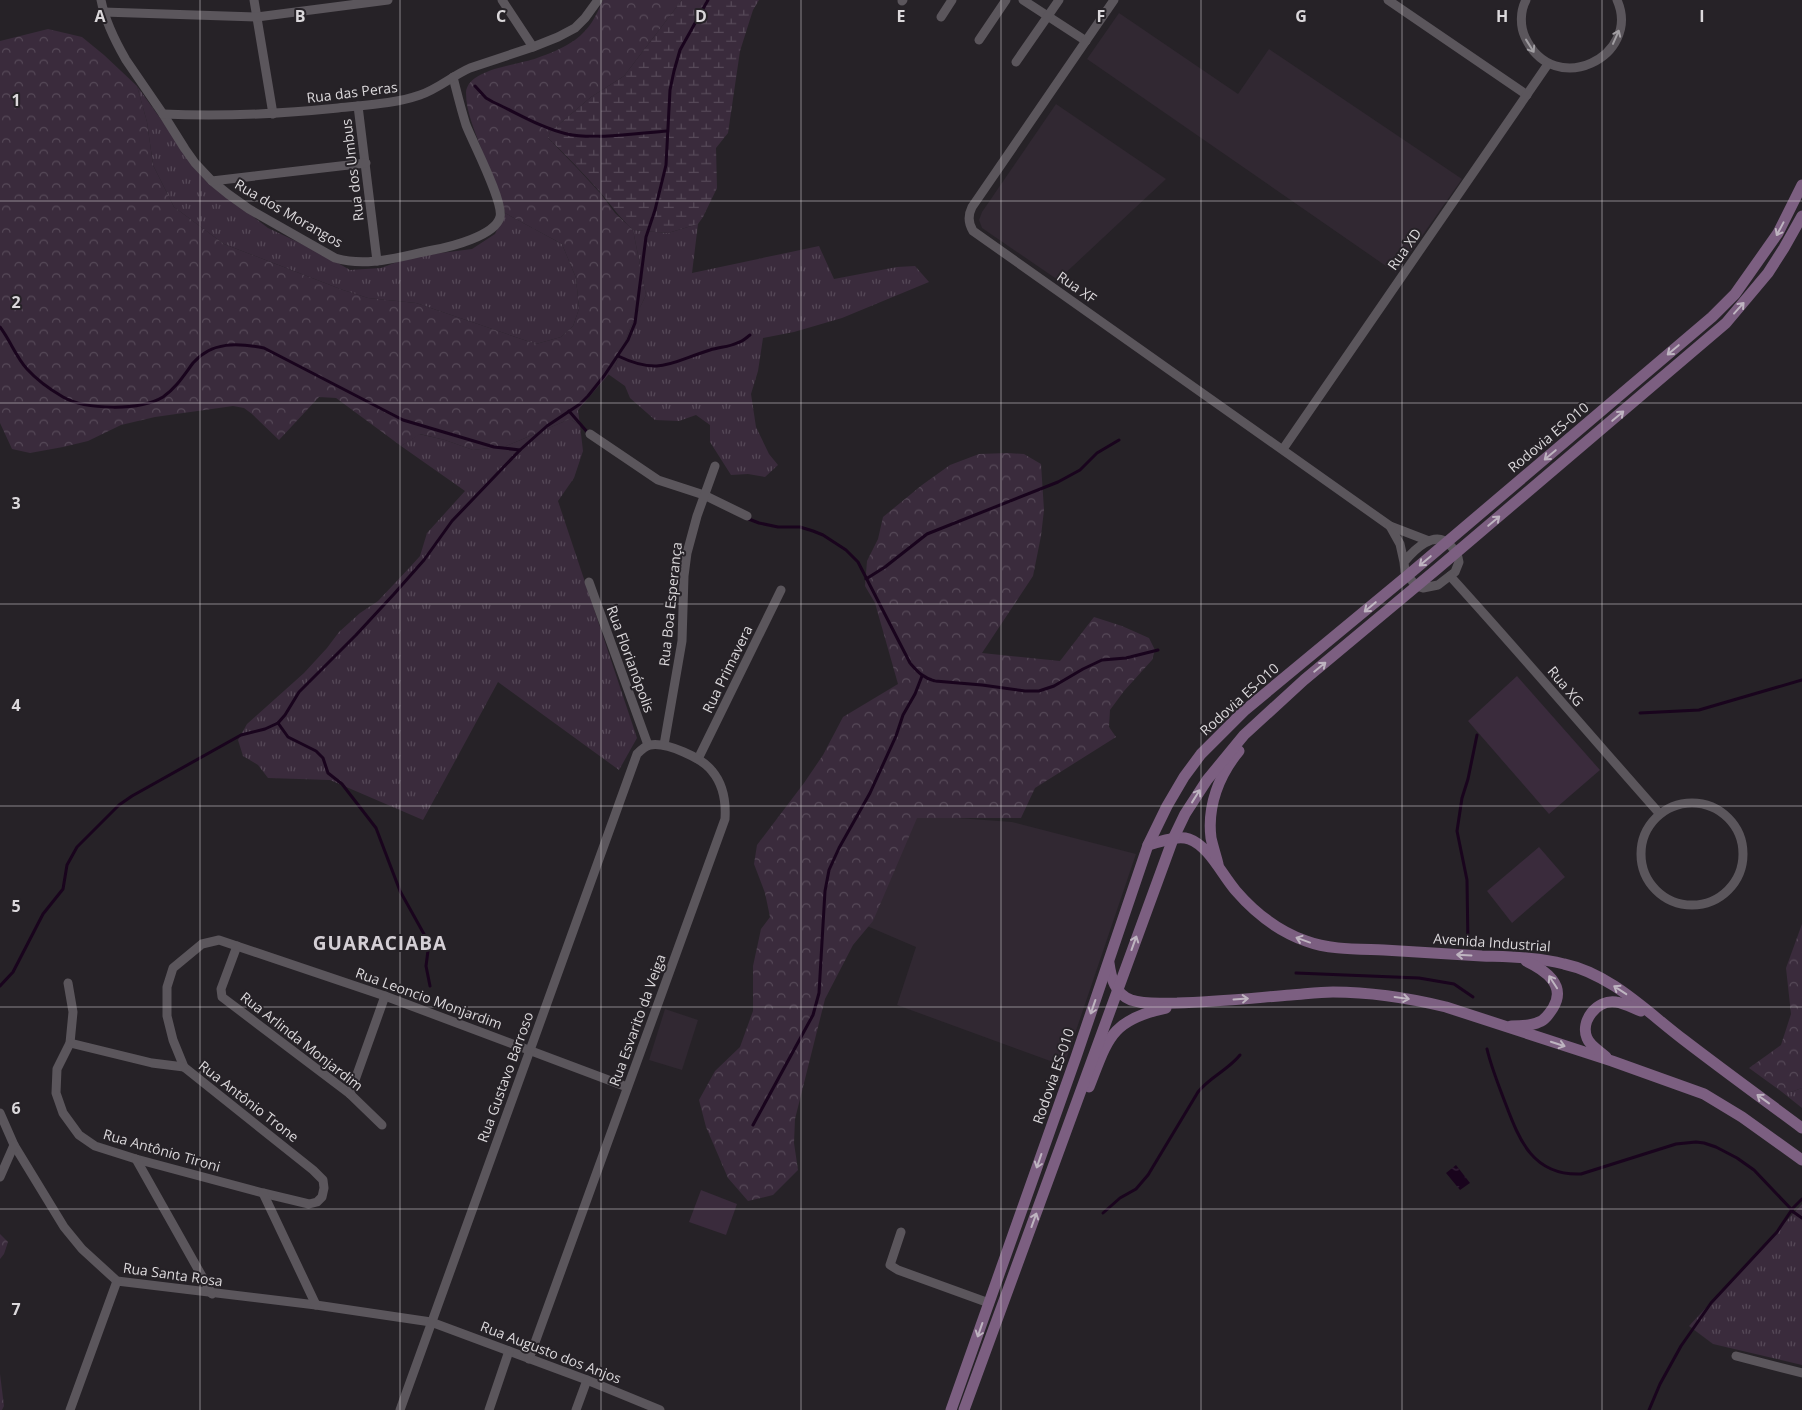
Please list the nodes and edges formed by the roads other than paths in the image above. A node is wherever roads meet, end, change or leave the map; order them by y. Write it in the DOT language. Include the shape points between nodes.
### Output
graph roads {
  1 [pos="101,0"];
  2 [pos="254,0"];
  3 [pos="388,0"];
  4 [pos="502,0"];
  5 [pos="598,0"];
  6 [pos="952,0"];
  7 [pos="1006,0"];
  8 [pos="1023,0"];
  9 [pos="1059,0"];
  10 [pos="1114,0"];
  11 [pos="1388,0"];
  12 [pos="1526,0"];
  13 [pos="1617,0"];
  14 [pos="103,12"];
  15 [pos="257,16"];
  16 [pos="1047,16"];
  17 [pos="941,17"];
  18 [pos="978,40"];
  19 [pos="1086,41"];
  20 [pos="532,47"];
  21 [pos="1016,62"];
  22 [pos="1548,64"];
  23 [pos="453,77"];
  24 [pos="1527,94"];
  25 [pos="358,106"];
  26 [pos="163,114"];
  27 [pos="273,114"];
  28 [pos="366,163"];
  29 [pos="212,181"];
  30 [pos="1802,185"];
  31 [pos="1802,216"];
  32 [pos="377,261"];
  33 [pos="590,434"];
  34 [pos="1283,449"];
  35 [pos="715,466"];
  36 [pos="704,495"];
  37 [pos="747,516"];
  38 [pos="1390,526"];
  39 [pos="1429,541"];
  40 [pos="1447,542"];
  41 [pos="1456,552"];
  42 [pos="1404,562"];
  43 [pos="1407,576"];
  44 [pos="1450,576"];
  45 [pos="589,582"];
  46 [pos="1416,586"];
  47 [pos="781,590"];
  48 [pos="1304,680"];
  49 [pos="664,744"];
  50 [pos="648,745"];
  51 [pos="698,759"];
  52 [pos="1659,814"];
  53 [pos="1172,839"];
  54 [pos="1148,845"];
  55 [pos="1218,866"];
  56 [pos="219,940"];
  57 [pos="237,946"];
  58 [pos="1519,958"];
  59 [pos="1109,961"];
  60 [pos="68,983"];
  61 [pos="1117,989"];
  62 [pos="385,996"];
  63 [pos="1192,1002"];
  64 [pos="1652,1015"];
  65 [pos="1505,1026"];
  66 [pos="70,1043"];
  67 [pos="530,1050"];
  68 [pos="1612,1061"];
  69 [pos="184,1067"];
  70 [pos="627,1087"];
  71 [pos="350,1094"];
  72 [pos="1072,1112"];
  73 [pos="0,1113"];
  74 [pos="382,1125"];
  75 [pos="1802,1128"];
  76 [pos="14,1145"];
  77 [pos="136,1159"];
  78 [pos="1802,1160"];
  79 [pos="0,1177"];
  80 [pos="263,1193"];
  81 [pos="309,1204"];
  82 [pos="901,1232"];
  83 [pos="117,1281"];
  84 [pos="212,1294"];
  85 [pos="989,1303"];
  86 [pos="316,1306"];
  87 [pos="431,1322"];
  88 [pos="509,1351"];
  89 [pos="1736,1356"];
  90 [pos="529,1359"];
  91 [pos="1802,1373"];
  92 [pos="586,1380"];
  93 [pos="70,1410"];
  94 [pos="400,1410"];
  95 [pos="489,1410"];
  96 [pos="576,1410"];
  97 [pos="660,1410"];
  98 [pos="951,1410"];
  99 [pos="964,1410"];
  1 -- 14 [label="street, Rua dos Morangos"];
  2 -- 15 [label="street"];
  3 -- 15 [label="street"];
  4 -- 20 [label="street"];
  5 -- 20 [label="street, Rua das Peras" via="576,28"];
  6 -- 17 [label="street"];
  7 -- 18 [label="street"];
  8 -- 16 [label="street"];
  9 -- 16 [label="street"];
  10 -- 19 [label="street, Rua XF"];
  11 -- 24 [label="street"];
  12 -- 22 [label="street, one-way" via="1522,7 1522,29 1531,49"];
  22 -- 13 [label="street, one-way" via="1570,69 1592,64 1610,51 1620,30"];
  14 -- 15 [label="street"];
  14 -- 26 [label="street, Rua dos Morangos" via="126,60"];
  15 -- 27 [label="street"];
  16 -- 19 [label="street"];
  16 -- 21 [label="street"];
  19 -- 34 [label="street, Rua XF" via="972,206 970,226"];
  20 -- 23 [label="street, Rua das Peras"];
  22 -- 24 [label="street, Rua XD"];
  23 -- 25 [label="street, Rua das Peras" via="419,95"];
  23 -- 32 [label="street, Rua dos Morangos" via="466,125 497,196 500,218 480,235 450,246"];
  24 -- 34 [label="street, Rua XD"];
  25 -- 27 [label="street, Rua das Peras"];
  25 -- 28 [label="street, Rua dos Umbus"];
  26 -- 27 [label="street, Rua das Peras"];
  26 -- 29 [label="street, Rua dos Morangos" via="195,163"];
  28 -- 29 [label="street"];
  28 -- 32 [label="street, Rua dos Umbus"];
  29 -- 32 [label="street, Rua dos Morangos" via="249,209 335,258 348,262"];
  30 -- 40 [label="main road, Rodovia ES-010, one-way" via="1778,233 1735,294"];
  41 -- 31 [label="main road, Rodovia ES-010, one-way" via="1726,323 1768,273"];
  33 -- 36 [label="street" via="658,480"];
  34 -- 38 [label="street, Rua XF"];
  35 -- 36 [label="street, Rua Boa Esperança"];
  36 -- 37 [label="street"];
  36 -- 49 [label="street, Rua Boa Esperança" via="687,553 682,641"];
  38 -- 39 [label="street, Rua XF"];
  38 -- 42 [label="street, Rua XF" via="1400,544"];
  39 -- 40 [label="street, Rua XF"];
  39 -- 42 [label="street"];
  40 -- 41 [label="street"];
  40 -- 43 [label="main road, Rodovia ES-010, one-way"];
  41 -- 44 [label="street" via="1458,567"];
  41 -- 46 [label="main road, Rodovia ES-010"];
  42 -- 43 [label="street, Rua XF"];
  43 -- 46 [label="street, Rua XF"];
  43 -- 54 [label="main road, Rodovia ES-010, one-way" via="1225,729 1184,777"];
  44 -- 46 [label="street" via="1430,588"];
  44 -- 52 [label="street, Rua XG"];
  45 -- 50 [label="street, Rua Florianópolis"];
  48 -- 46 [label="main road, Rodovia ES-010, one-way"];
  47 -- 51 [label="street, Rua Primavera"];
  53 -- 48 [label="main road, Rodovia ES-010, one-way" via="1184,814 1226,754"];
  48 -- 55 [label="main road, Avenida Industrial" via="1299,693 1237,753 1216,789 1211,812 1211,837"];
  49 -- 50 [label="street, Rua Esvarito da Veiga"];
  49 -- 51 [label="street, Rua Esvarito da Veiga"];
  50 -- 67 [label="street, Rua Gustavo Barroso" via="637,754"];
  51 -- 70 [label="street, Rua Esvarito da Veiga" via="712,770 718,780 726,807 725,819"];
  52 -- 52 [label="street" via="1648,826 1641,842 1640,859 1654,889 1668,900 1684,905 1701,904 1730,888 1743,857 1741,840 1734,824 1723,812 1708,804 1691,802 1674,805"];
  53 -- 54 [label="main road"];
  53 -- 55 [label="main road, Avenida Industrial" via="1179,837 1196,842"];
  61 -- 53 [label="main road, Rodovia ES-010, one-way"];
  54 -- 59 [label="main road, Rodovia ES-010"];
  58 -- 55 [label="main road, Avenida Industrial, one-way" via="1352,949 1308,942 1283,931 1258,913 1234,889"];
  56 -- 57 [label="street, Rua Leoncio Monjardim"];
  56 -- 69 [label="street, Rua Antônio Trone" via="202,944 173,968 167,987 166,1016"];
  57 -- 62 [label="street, Rua Leoncio Monjardim"];
  57 -- 71 [label="street, Rua Arlinda Monjardim" via="221,989 222,997"];
  64 -- 58 [label="main road, Avenida Industrial, one-way" via="1627,994 1585,971 1566,964"];
  65 -- 58 [label="main road, one-way" via="1539,1022 1554,1007 1556,999 1558,989 1546,972"];
  59 -- 61 [label="main road" via="1111,978"];
  59 -- 85 [label="main road, Rodovia ES-010, one-way"];
  60 -- 66 [label="street, Rua Antônio Tironi" via="73,1012"];
  61 -- 63 [label="main road" via="1131,1000 1146,1003"];
  61 -- 72 [label="main road, Rodovia ES-010"];
  62 -- 67 [label="street, Rua Leoncio Monjardim"];
  62 -- 71 [label="street"];
  63 -- 65 [label="main road, one-way" via="1332,992 1375,994 1419,1000"];
  63 -- 72 [label="main road" via="1152,1011 1118,1028 1107,1041 1085,1097"];
  64 -- 68 [label="main road" via="1614,1001 1592,1012 1585,1026 1587,1038"];
  75 -- 64 [label="main road, Avenida Industrial, one-way"];
  65 -- 68 [label="main road, one-way"];
  66 -- 69 [label="street" via="152,1063"];
  66 -- 77 [label="street, Rua Antônio Tironi" via="57,1070 56,1093 63,1113 79,1135 95,1146"];
  67 -- 70 [label="street, Rua Leoncio Monjardim"];
  67 -- 87 [label="street, Rua Gustavo Barroso"];
  68 -- 78 [label="main road" via="1704,1094"];
  69 -- 81 [label="street, Rua Antônio Trone" via="323,1180 322,1197"];
  70 -- 90 [label="street, Rua Esvarito da Veiga"];
  71 -- 74 [label="street, Rua Arlinda Monjardim"];
  99 -- 72 [label="main road, Rodovia ES-010, one-way"];
  73 -- 76 [label="street, Rua Santa Rosa"];
  76 -- 79 [label="street"];
  76 -- 83 [label="street, Rua Santa Rosa" via="64,1227 82,1249"];
  77 -- 80 [label="street, Rua Antônio Tironi"];
  77 -- 84 [label="street"];
  80 -- 81 [label="street, Rua Antônio Tironi"];
  80 -- 86 [label="street"];
  82 -- 85 [label="street" via="890,1265"];
  83 -- 84 [label="street, Rua Santa Rosa"];
  83 -- 93 [label="street"];
  84 -- 86 [label="street, Rua Santa Rosa"];
  85 -- 98 [label="main road, Rodovia ES-010, one-way"];
  86 -- 87 [label="street, Rua Santa Rosa"];
  87 -- 88 [label="street, Rua Augusto dos Anjos"];
  87 -- 94 [label="street, Rua Gustavo Barroso"];
  88 -- 90 [label="street, Rua Augusto dos Anjos"];
  88 -- 95 [label="street"];
  89 -- 91 [label="street"];
  90 -- 92 [label="street, Rua Augusto dos Anjos"];
  92 -- 96 [label="street"];
  92 -- 97 [label="street, Rua Augusto dos Anjos"];
}
